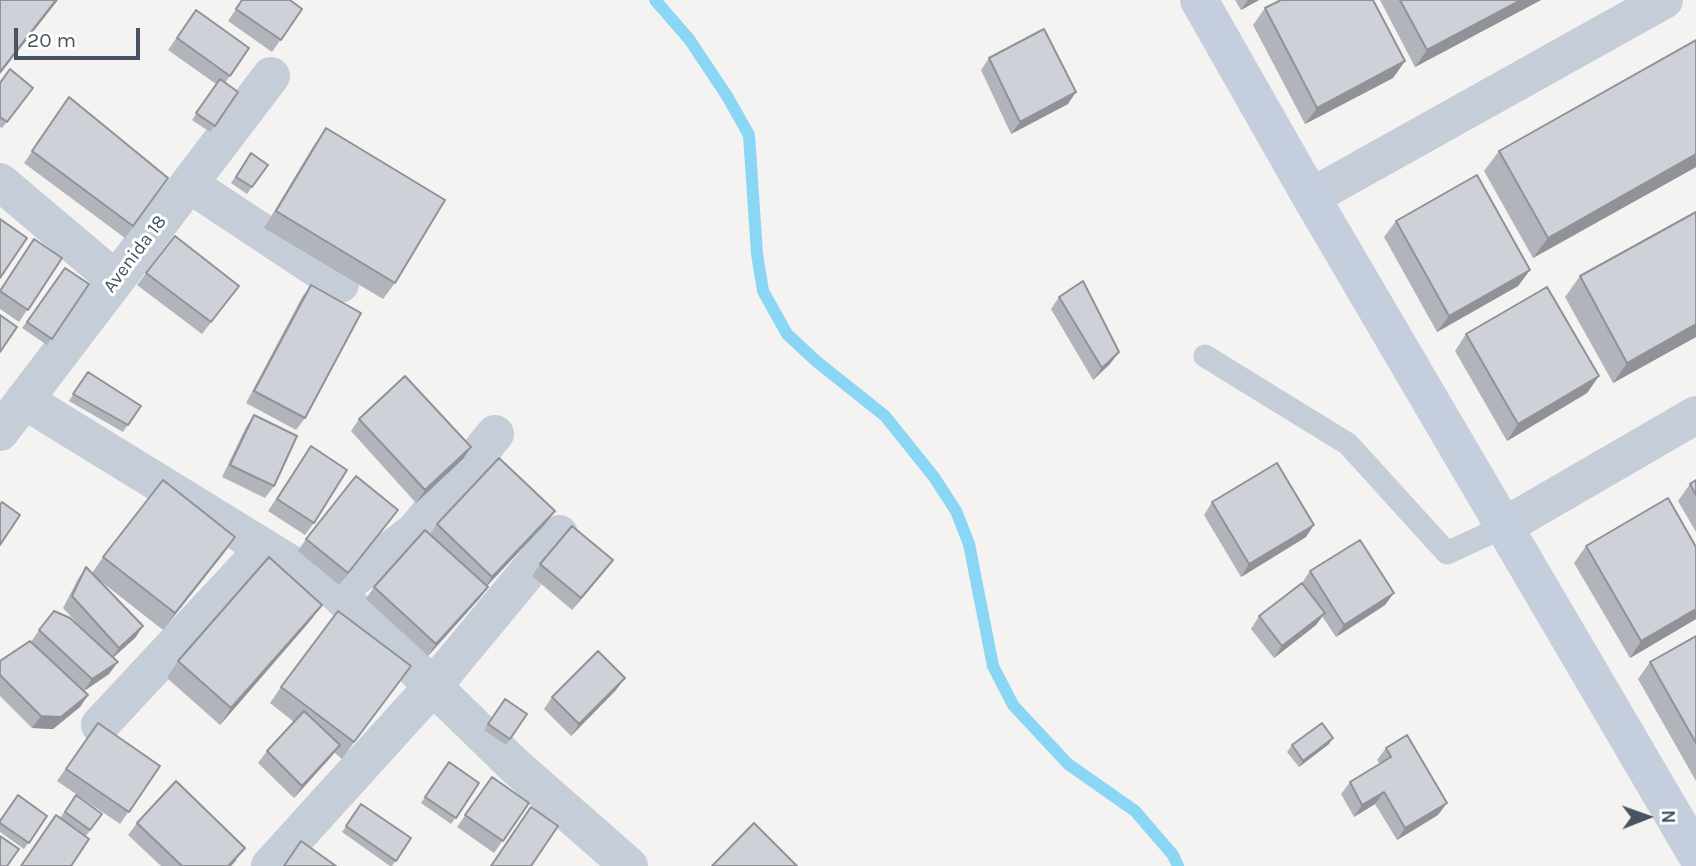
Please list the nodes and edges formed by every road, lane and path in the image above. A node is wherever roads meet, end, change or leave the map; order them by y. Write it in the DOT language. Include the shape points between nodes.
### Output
graph roads {
  1 [pos="1199,0"];
  2 [pos="1664,0"];
  3 [pos="271,76"];
  4 [pos="0,182"];
  5 [pos="189,184"];
  6 [pos="1311,197"];
  7 [pos="116,279"];
  8 [pos="341,284"];
  9 [pos="1205,356"];
  10 [pos="24,400"];
  11 [pos="1696,415"];
  12 [pos="0,432"];
  13 [pos="495,434"];
  14 [pos="1503,527"];
  15 [pos="559,534"];
  16 [pos="265,548"];
  17 [pos="336,592"];
  18 [pos="434,685"];
  19 [pos="100,725"];
  20 [pos="1696,853"];
  21 [pos="270,866"];
  22 [pos="629,866"];
  1 -- 6 [label="street"];
  2 -- 6 [label="street"];
  3 -- 5 [label="street, Avenida 18"];
  4 -- 7 [label="street"];
  5 -- 7 [label="street, Avenida 18"];
  5 -- 8 [label="street"];
  6 -- 14 [label="street"];
  7 -- 10 [label="street, Avenida 18"];
  9 -- 14 [label="lane" via="1348,444 1447,553"];
  10 -- 12 [label="street, Avenida 18"];
  10 -- 16 [label="street"];
  11 -- 14 [label="street"];
  13 -- 17 [label="street" via="415,531"];
  14 -- 20 [label="street"];
  15 -- 18 [label="street"];
  16 -- 17 [label="street"];
  16 -- 19 [label="street"];
  17 -- 18 [label="street"];
  18 -- 21 [label="street"];
  18 -- 22 [label="street" via="515,766"];
}
